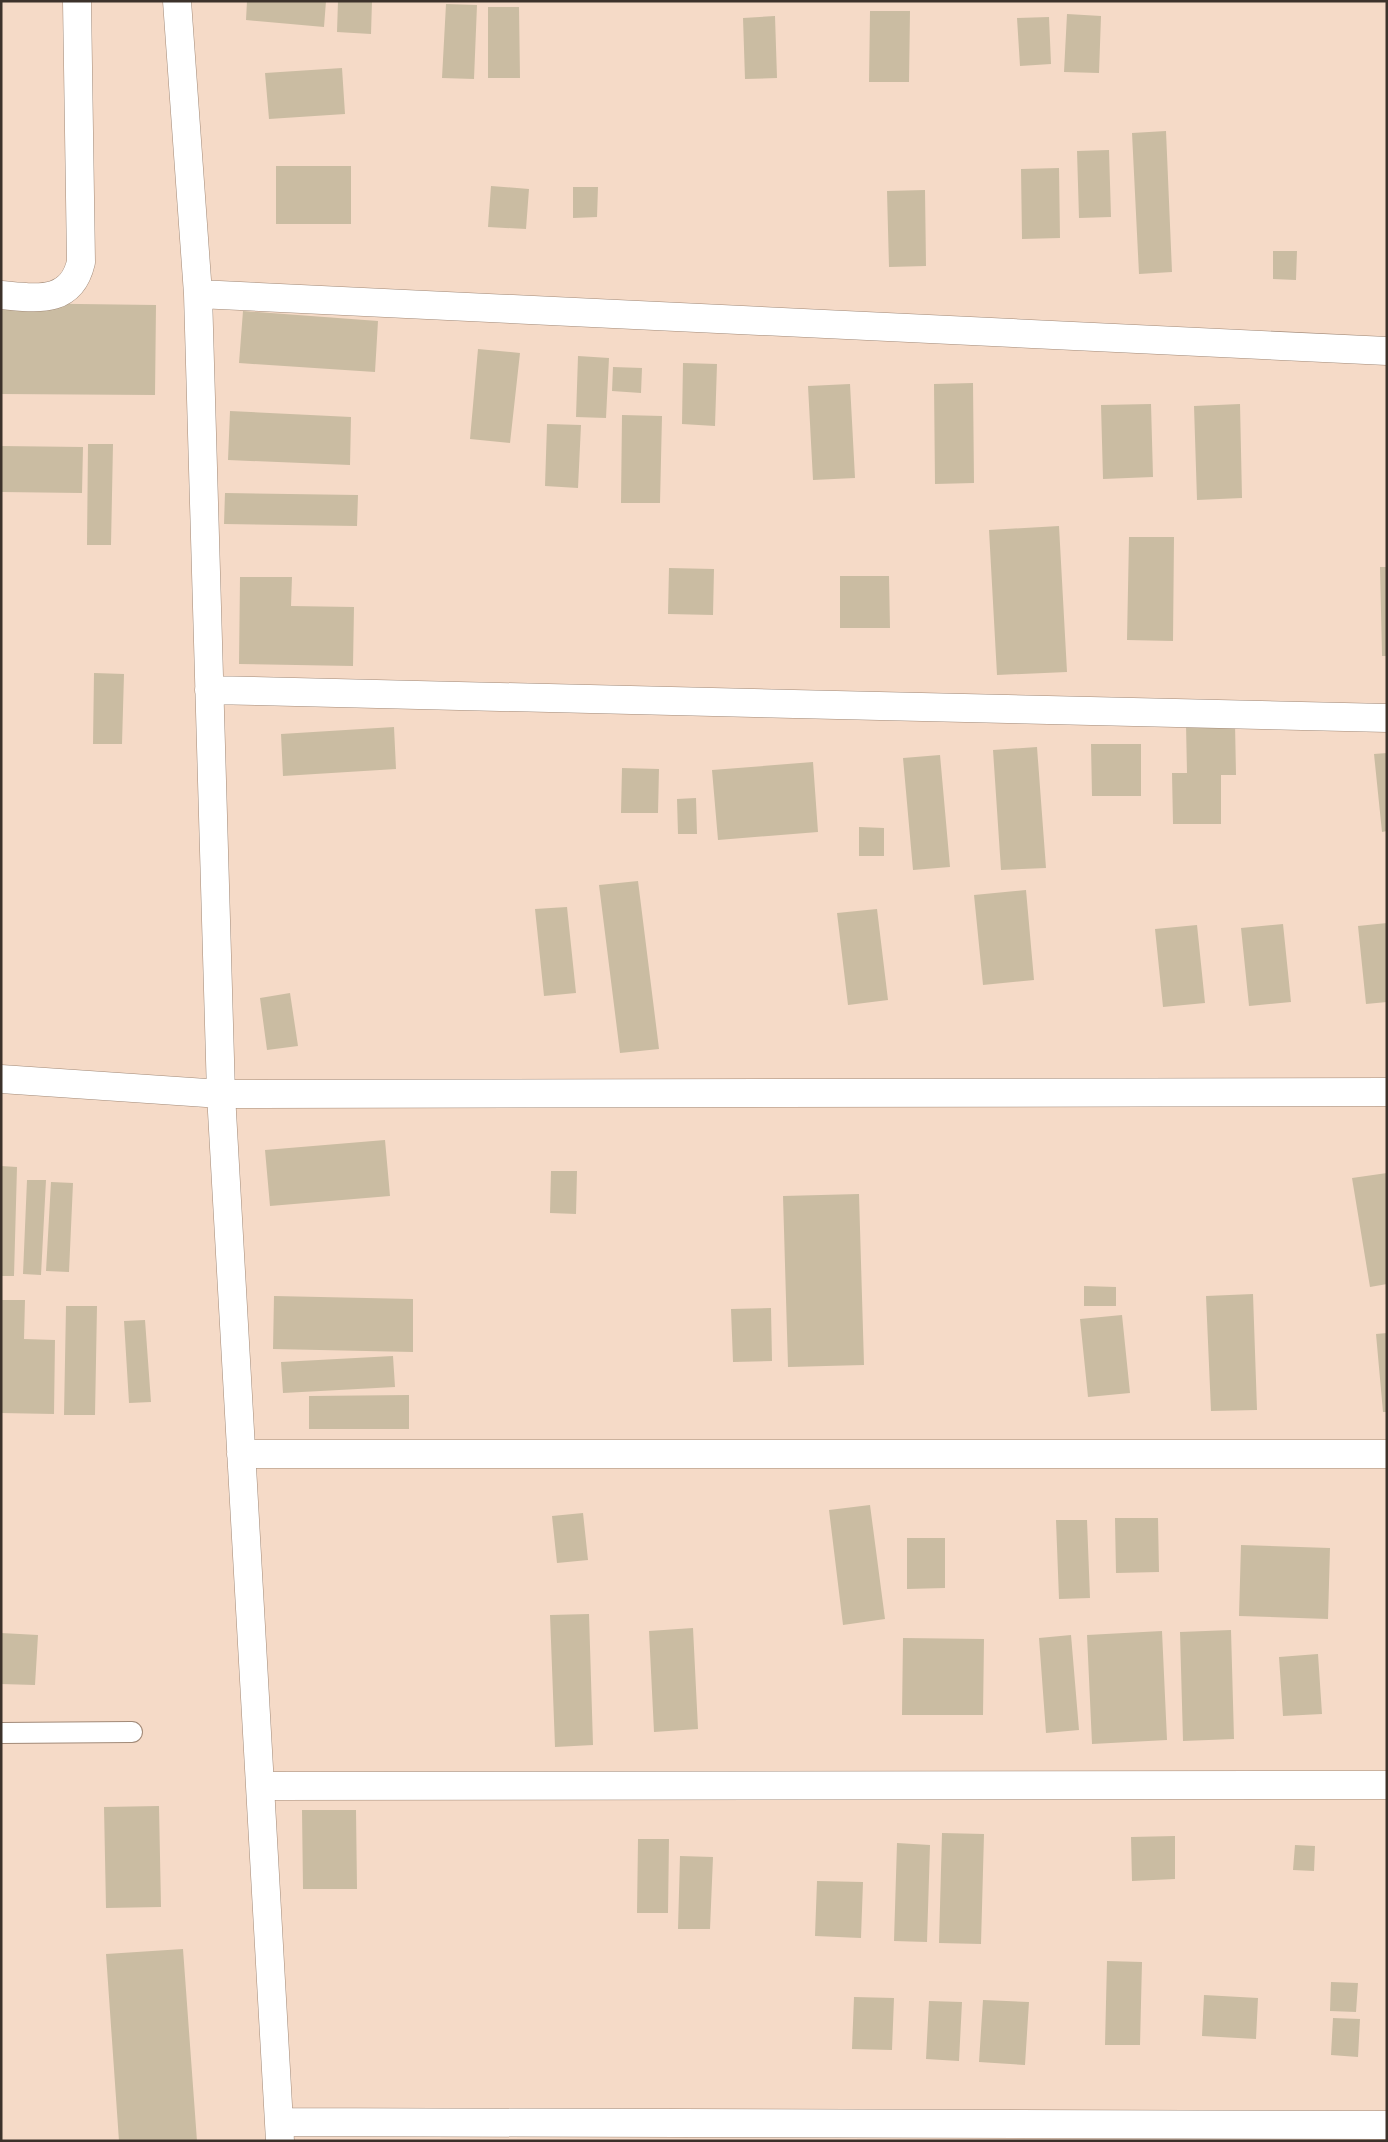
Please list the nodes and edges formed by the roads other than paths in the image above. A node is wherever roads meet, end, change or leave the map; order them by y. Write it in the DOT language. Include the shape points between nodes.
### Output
graph roads {
  1 [pos="77,1"];
  2 [pos="177,1"];
  3 [pos="198,294"];
  4 [pos="1,295"];
  5 [pos="1387,351"];
  6 [pos="209,690"];
  7 [pos="1387,718"];
  8 [pos="1,1079"];
  9 [pos="1387,1092"];
  10 [pos="221,1094"];
  11 [pos="241,1454"];
  12 [pos="1387,1454"];
  13 [pos="132,1732"];
  14 [pos="1,1733"];
  15 [pos="1387,1785"];
  16 [pos="260,1786"];
  17 [pos="1387,2125"];
  18 [pos="280,2131"];
  1 -- 4 [label="street" via="81,262 77,277 57,294 38,298"];
  2 -- 3 [label="street"];
  3 -- 5 [label="street"];
  3 -- 6 [label="street"];
  6 -- 7 [label="street"];
  6 -- 10 [label="street"];
  8 -- 10 [label="street"];
  9 -- 10 [label="street"];
  10 -- 11 [label="street"];
  11 -- 12 [label="street"];
  11 -- 16 [label="street"];
  13 -- 14 [label="lane"];
  15 -- 16 [label="street"];
  16 -- 18 [label="street"];
  17 -- 18 [label="street"];
}
